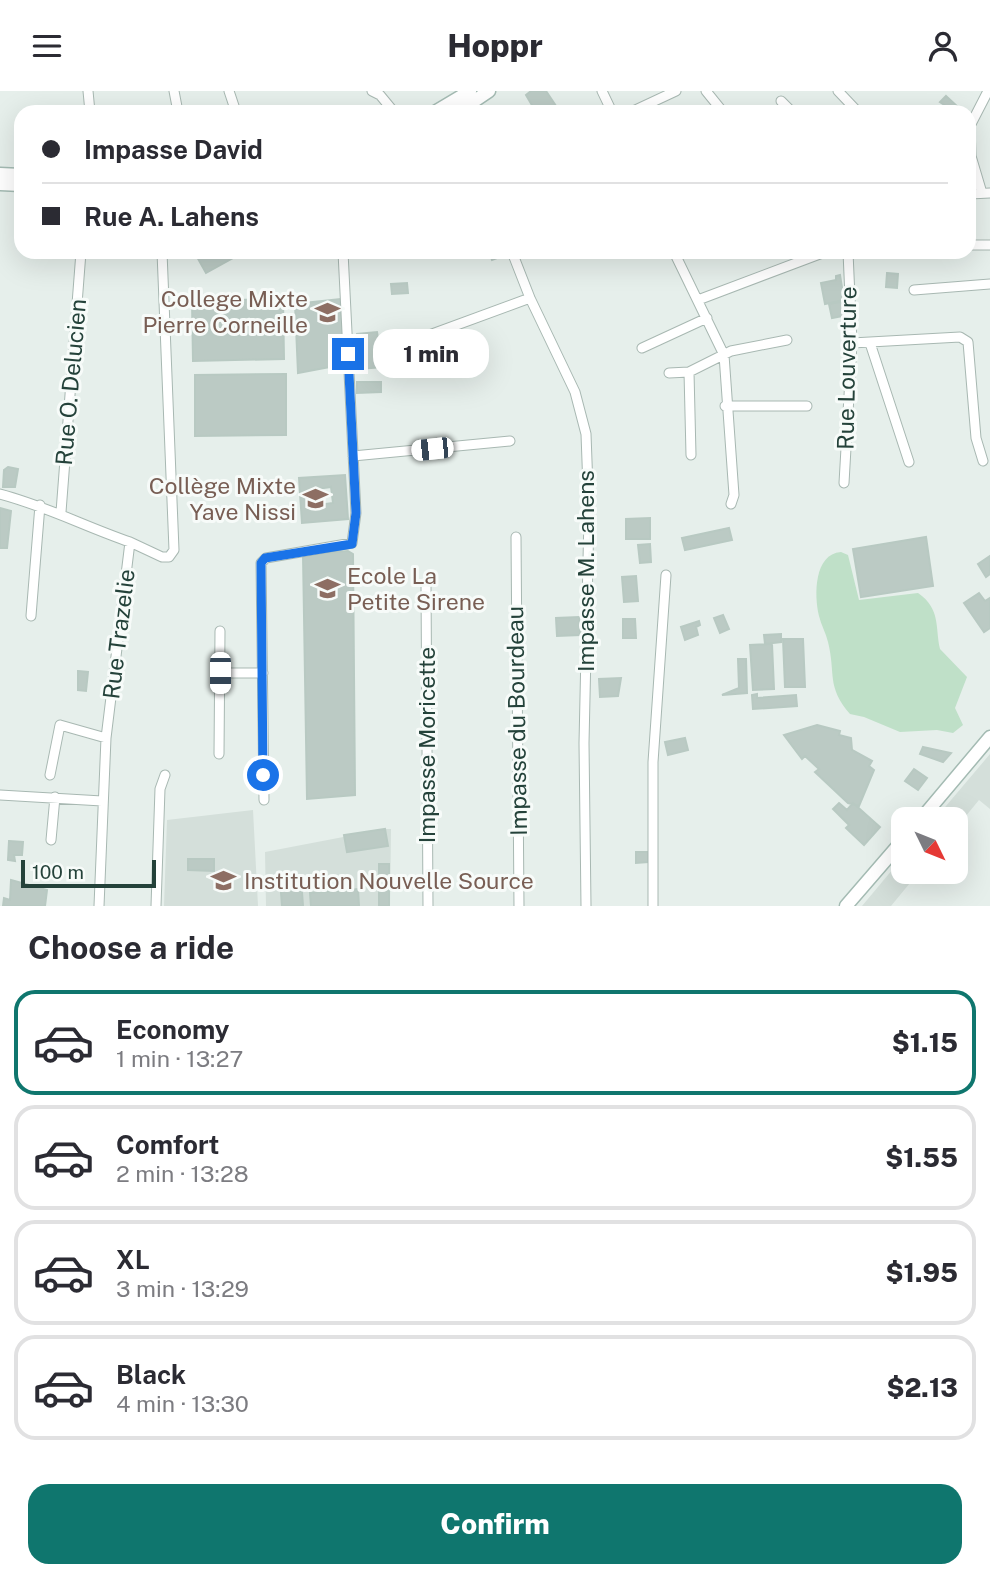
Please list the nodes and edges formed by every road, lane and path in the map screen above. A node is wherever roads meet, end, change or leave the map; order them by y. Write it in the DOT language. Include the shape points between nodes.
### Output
graph roads {
  1 [pos="372,91"];
  2 [pos="470,91"];
  3 [pos="489,91"];
  4 [pos="676,91"];
  5 [pos="706,91"];
  6 [pos="838,91"];
  7 [pos="988,91"];
  8 [pos="781,101"];
  9 [pos="388,105"];
  10 [pos="459,105"];
  11 [pos="463,105"];
  12 [pos="646,105"];
  13 [pos="717,105"];
  14 [pos="785,105"];
  15 [pos="851,105"];
  16 [pos="976,114"];
  17 [pos="976,168"];
  18 [pos="986,193"];
  19 [pos="80,259"];
  20 [pos="162,259"];
  21 [pos="343,259"];
  22 [pos="515,259"];
  23 [pos="678,259"];
  24 [pos="806,259"];
  25 [pos="848,259"];
  26 [pos="990,284"];
  27 [pos="914,290"];
  28 [pos="530,298"];
  29 [pos="698,300"];
  30 [pos="707,318"];
  31 [pos="787,340"];
  32 [pos="414,341"];
  33 [pos="852,343"];
  34 [pos="870,343"];
  35 [pos="642,348"];
  36 [pos="724,355"];
  37 [pos="689,372"];
  38 [pos="668,373"];
  39 [pos="725,406"];
  40 [pos="807,406"];
  41 [pos="510,441"];
  42 [pos="691,455"];
  43 [pos="353,456"];
  44 [pos="983,461"];
  45 [pos="909,463"];
  46 [pos="844,483"];
  47 [pos="0,495"];
  48 [pos="731,504"];
  49 [pos="40,505"];
  50 [pos="61,512"];
  51 [pos="516,537"];
  52 [pos="130,542"];
  53 [pos="666,575"];
  54 [pos="426,585"];
  55 [pos="31,616"];
  56 [pos="220,631"];
  57 [pos="220,673"];
  58 [pos="262,673"];
  59 [pos="990,737"];
  60 [pos="106,738"];
  61 [pos="219,754"];
  62 [pos="50,775"];
  63 [pos="165,775"];
  64 [pos="0,795"];
  65 [pos="55,797"];
  66 [pos="264,800"];
  67 [pos="102,801"];
  68 [pos="930,807"];
  69 [pos="51,839"];
  70 [pos="891,854"];
  71 [pos="99,906"];
  72 [pos="156,906"];
  73 [pos="428,906"];
  74 [pos="519,906"];
  75 [pos="586,906"];
  76 [pos="653,906"];
  77 [pos="846,906"];
  1 -- 9 [label="street"];
  2 -- 10 [label="main road"];
  3 -- 11 [label="main road"];
  4 -- 12 [label="street"];
  5 -- 13 [label="street"];
  6 -- 15 [label="street"];
  7 -- 16 [label="street"];
  8 -- 14 [label="street"];
  17 -- 18 [label="street"];
  19 -- 50 [label="street, Rue O. Delucien"];
  20 -- 52 [label="street, Rue Trazelie" via="174,550 169,557 162,557"];
  21 -- 43 [label="street"];
  22 -- 28 [label="street, Impasse M. Lahens"];
  23 -- 29 [label="street"];
  24 -- 29 [label="street"];
  25 -- 33 [label="street, Rue Louverture"];
  26 -- 27 [label="street"];
  28 -- 32 [label="street"];
  28 -- 75 [label="street, Impasse M. Lahens" via="575,392 586,434"];
  29 -- 30 [label="street"];
  30 -- 35 [label="street"];
  30 -- 36 [label="street"];
  31 -- 36 [label="street"];
  33 -- 34 [label="street"];
  33 -- 46 [label="street, Rue Louverture"];
  34 -- 44 [label="street" via="960,337 968,342 976,438"];
  34 -- 45 [label="street"];
  36 -- 37 [label="street"];
  36 -- 39 [label="street"];
  37 -- 38 [label="street"];
  37 -- 42 [label="street"];
  39 -- 40 [label="street"];
  39 -- 48 [label="street" via="734,495"];
  41 -- 43 [label="street"];
  43 -- 58 [label="street" via="356,513 352,544 262,560"];
  47 -- 49 [label="street"];
  49 -- 50 [label="street"];
  49 -- 55 [label="street"];
  50 -- 52 [label="street"];
  51 -- 74 [label="street, Impasse du Bourdeau"];
  52 -- 60 [label="street, Rue Trazelie"];
  53 -- 76 [label="street" via="653,762"];
  54 -- 73 [label="street, Impasse Moricette"];
  56 -- 57 [label="street"];
  57 -- 58 [label="street"];
  57 -- 61 [label="street"];
  58 -- 66 [label="street"];
  59 -- 68 [label="main road"];
  60 -- 62 [label="street" via="60,725"];
  60 -- 67 [label="street, Rue Trazelie"];
  63 -- 72 [label="street" via="160,789"];
  64 -- 65 [label="street"];
  65 -- 67 [label="street"];
  65 -- 69 [label="street"];
  67 -- 71 [label="street, Rue Trazelie"];
  70 -- 77 [label="main road"];
}
